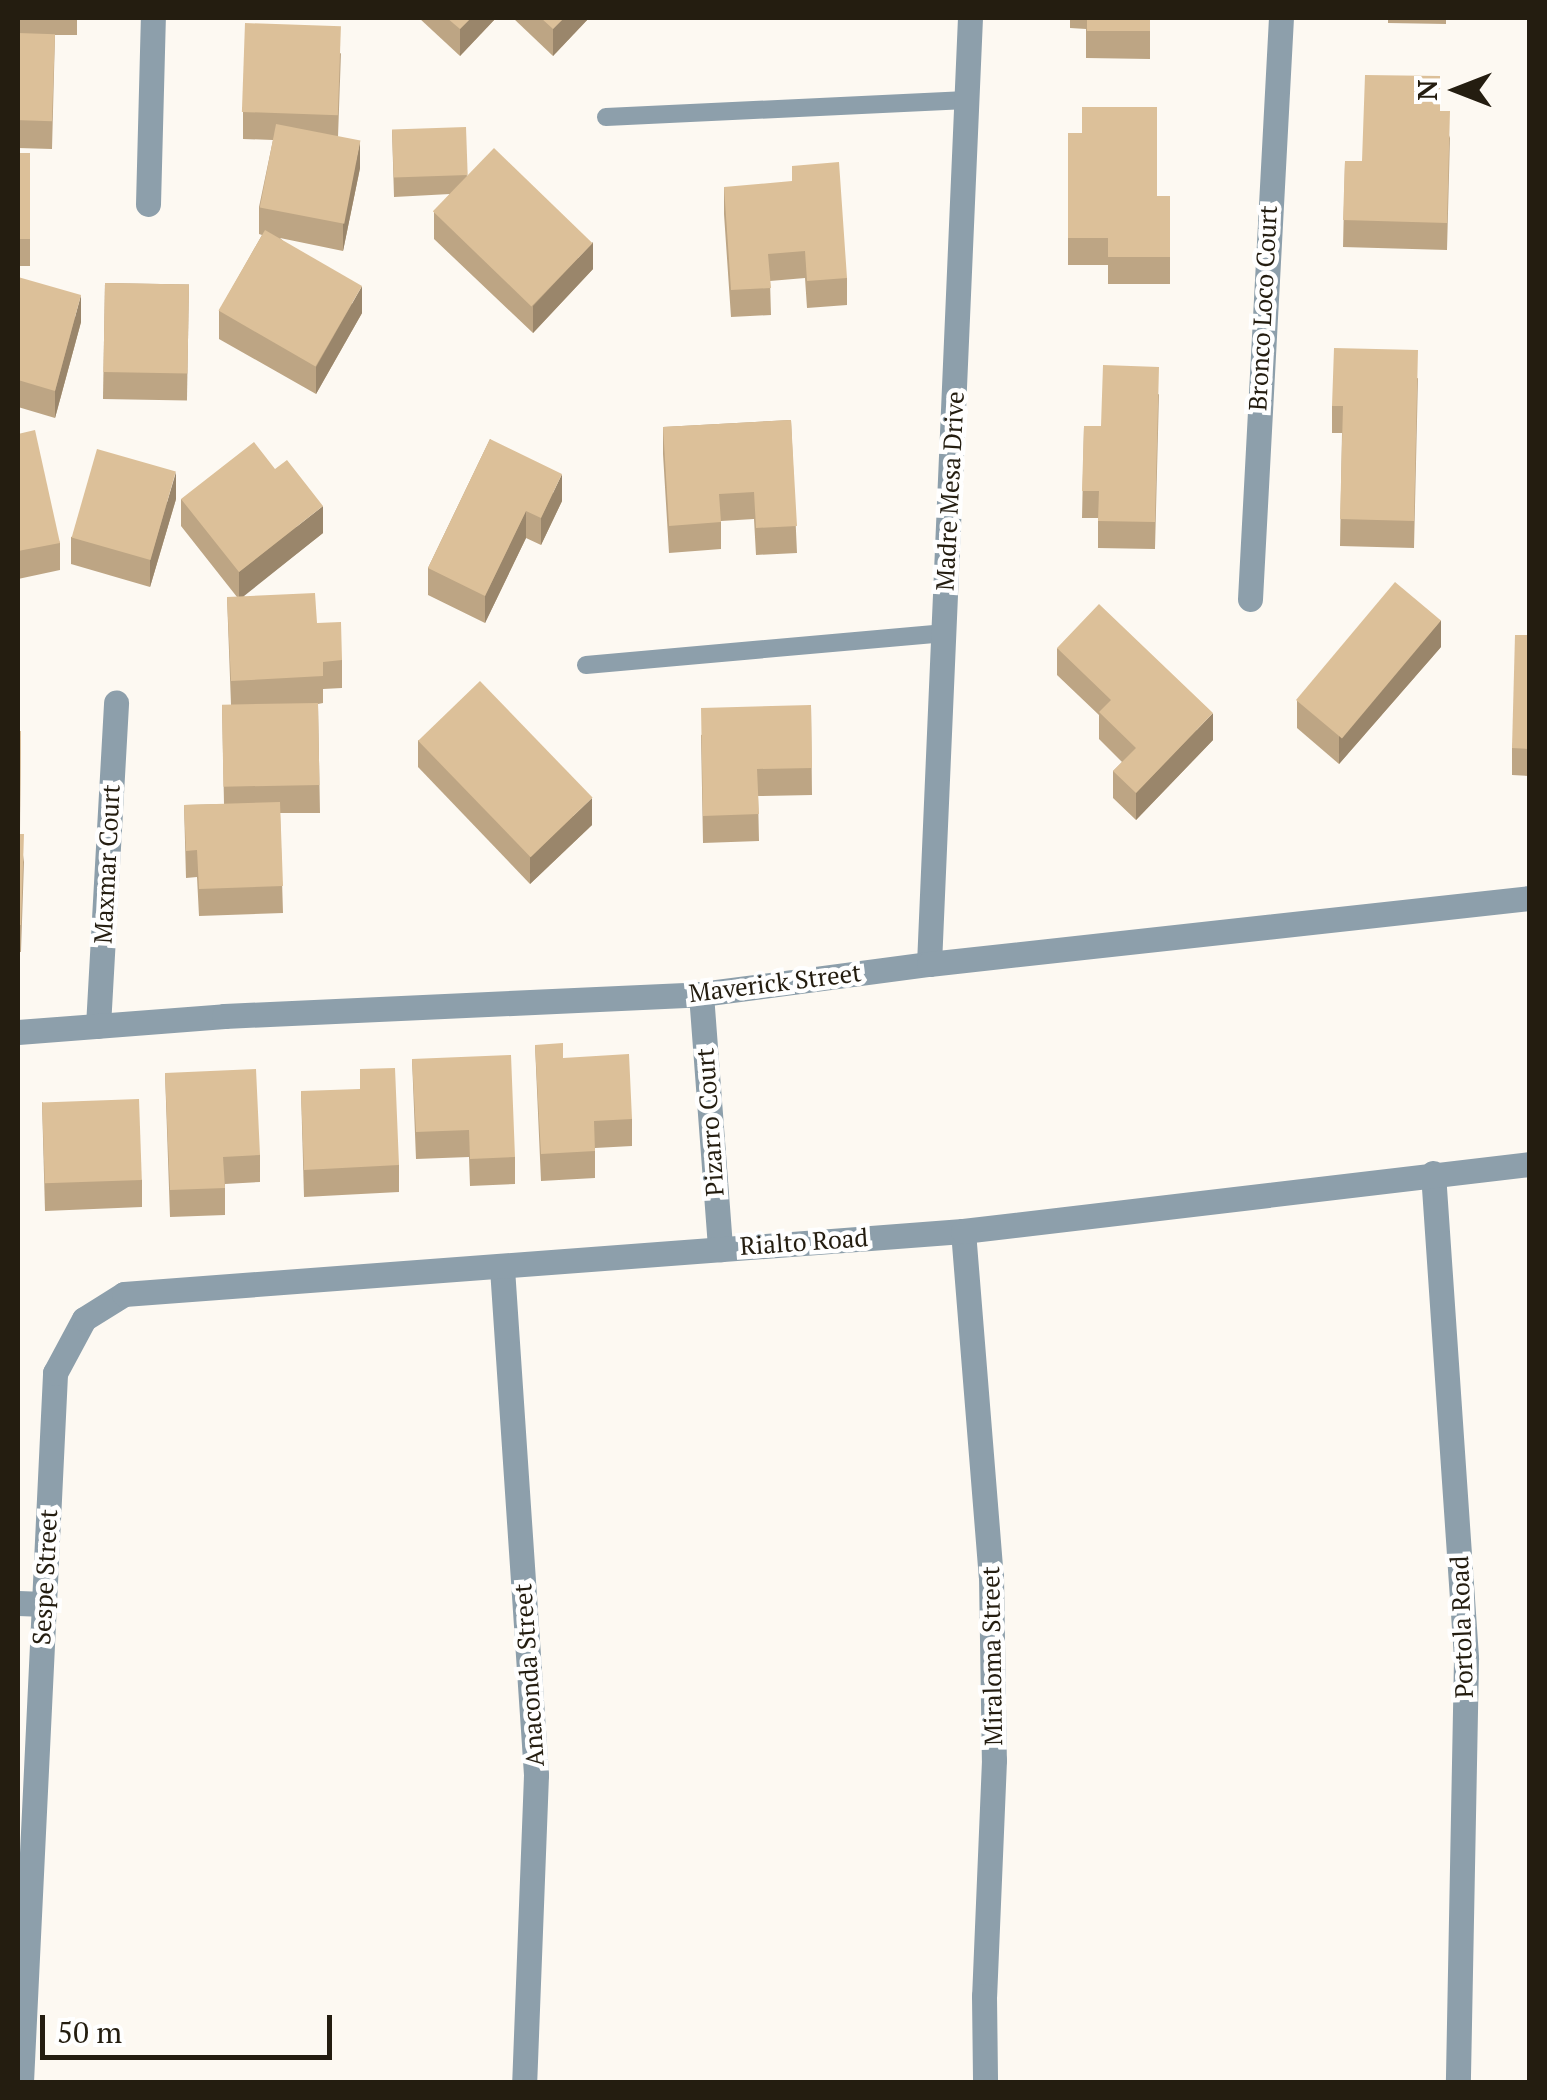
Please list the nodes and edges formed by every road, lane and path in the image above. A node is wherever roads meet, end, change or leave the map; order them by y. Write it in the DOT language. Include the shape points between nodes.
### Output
graph roads {
  1 [pos="153,18"];
  2 [pos="970,18"];
  3 [pos="1281,18"];
  4 [pos="967,100"];
  5 [pos="606,116"];
  6 [pos="148,204"];
  7 [pos="1250,599"];
  8 [pos="943,633"];
  9 [pos="586,665"];
  10 [pos="116,703"];
  11 [pos="1530,898"];
  12 [pos="929,964"];
  13 [pos="700,994"];
  14 [pos="98,1026"];
  15 [pos="18,1032"];
  16 [pos="1530,1164"];
  17 [pos="1433,1173"];
  18 [pos="964,1231"];
  19 [pos="720,1248"];
  20 [pos="502,1268"];
  21 [pos="84,1319"];
  22 [pos="18,1603"];
  23 [pos="44,1604"];
  24 [pos="21,2082"];
  25 [pos="524,2082"];
  26 [pos="985,2082"];
  27 [pos="1458,2082"];
  1 -- 6 [label="street"];
  2 -- 4 [label="street, Madre Mesa Drive"];
  3 -- 7 [label="street, Bronco Loco Court"];
  4 -- 5 [label="lane"];
  4 -- 8 [label="street, Madre Mesa Drive"];
  8 -- 9 [label="lane"];
  8 -- 12 [label="street, Madre Mesa Drive"];
  10 -- 14 [label="street, Maxmar Court"];
  11 -- 12 [label="street, Maverick Street"];
  12 -- 13 [label="street, Maverick Street"];
  13 -- 14 [label="street, Maverick Street"];
  13 -- 19 [label="street, Pizarro Court"];
  14 -- 15 [label="street, Maverick Street"];
  16 -- 17 [label="street, Rialto Road"];
  17 -- 18 [label="street, Rialto Road"];
  17 -- 27 [label="street, Portola Road" via="1466,1659"];
  18 -- 19 [label="street, Rialto Road"];
  18 -- 26 [label="street, Miraloma Street" via="991,1576 994,1760"];
  19 -- 20 [label="street, Rialto Road"];
  20 -- 21 [label="street, Rialto Road" via="124,1294"];
  20 -- 25 [label="street, Anaconda Street" via="536,1775"];
  21 -- 23 [label="street, Sespe Street" via="55,1373"];
  22 -- 23 [label="street"];
  23 -- 24 [label="street, Sespe Street"];
}
